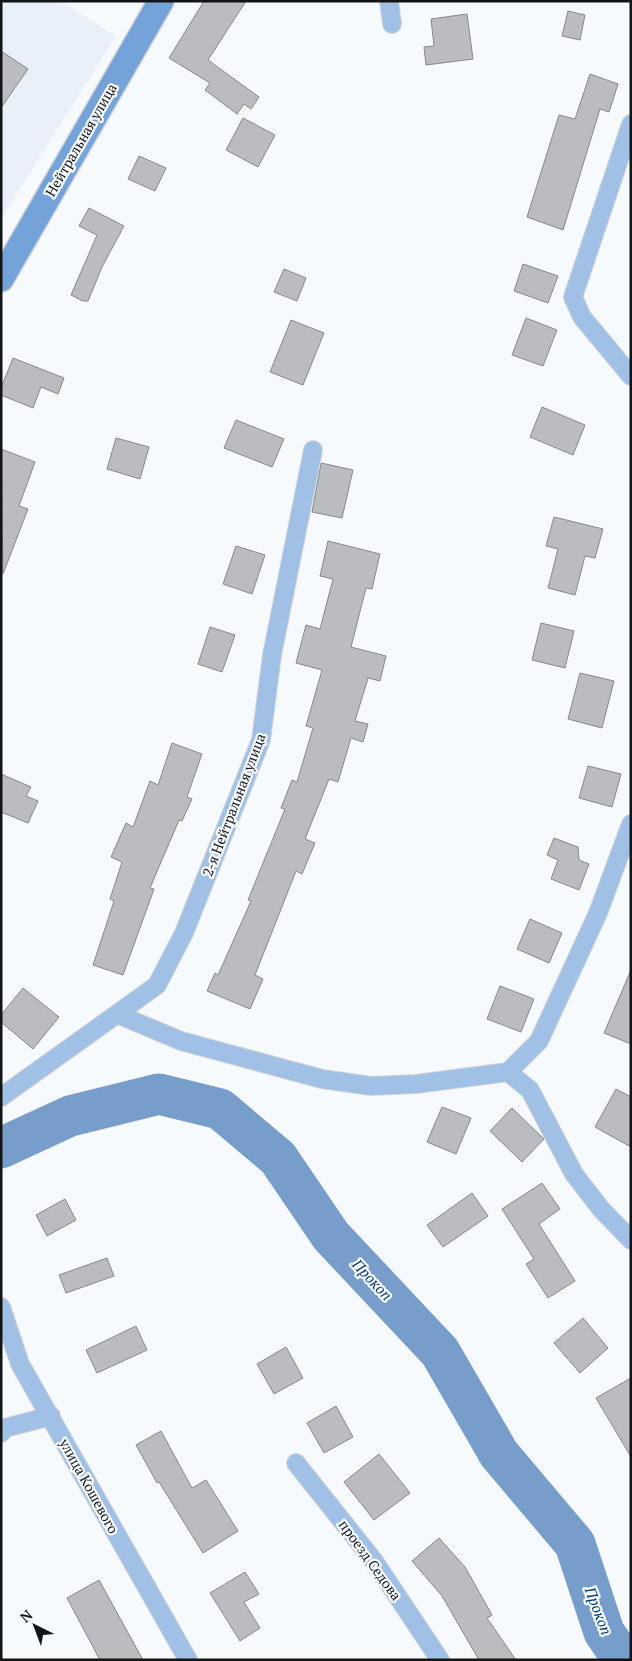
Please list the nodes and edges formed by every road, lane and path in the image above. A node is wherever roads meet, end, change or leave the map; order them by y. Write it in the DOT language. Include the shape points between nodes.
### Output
graph roads {
  1 [pos="161,1"];
  2 [pos="389,1"];
  3 [pos="392,24"];
  4 [pos="631,124"];
  5 [pos="1,279"];
  6 [pos="631,376"];
  7 [pos="313,450"];
  8 [pos="631,824"];
  9 [pos="118,1014"];
  10 [pos="508,1072"];
  11 [pos="1,1097"];
  12 [pos="631,1240"];
  13 [pos="1,1307"];
  14 [pos="51,1416"];
  15 [pos="1,1433"];
  16 [pos="296,1463"];
  17 [pos="188,1660"];
  18 [pos="440,1660"];
  1 -- 5 [label="main road, Нейтральная улица"];
  2 -- 3 [label="street"];
  4 -- 6 [label="street" via="573,297 582,318"];
  7 -- 9 [label="street, 2-я Нейтральная улица" via="272,655 261,740 184,933 157,985"];
  8 -- 10 [label="street" via="598,913 539,1041"];
  9 -- 10 [label="street" via="181,1041 322,1079 371,1086 425,1083"];
  9 -- 11 [label="street, 2-я Нейтральная улица"];
  10 -- 12 [label="street" via="530,1090 574,1174"];
  13 -- 14 [label="street, улица Кошевого" via="20,1364"];
  14 -- 15 [label="street" via="5,1428"];
  14 -- 17 [label="street, улица Кошевого" via="86,1484"];
  16 -- 18 [label="street, проезд Седова" via="374,1561"];
}
